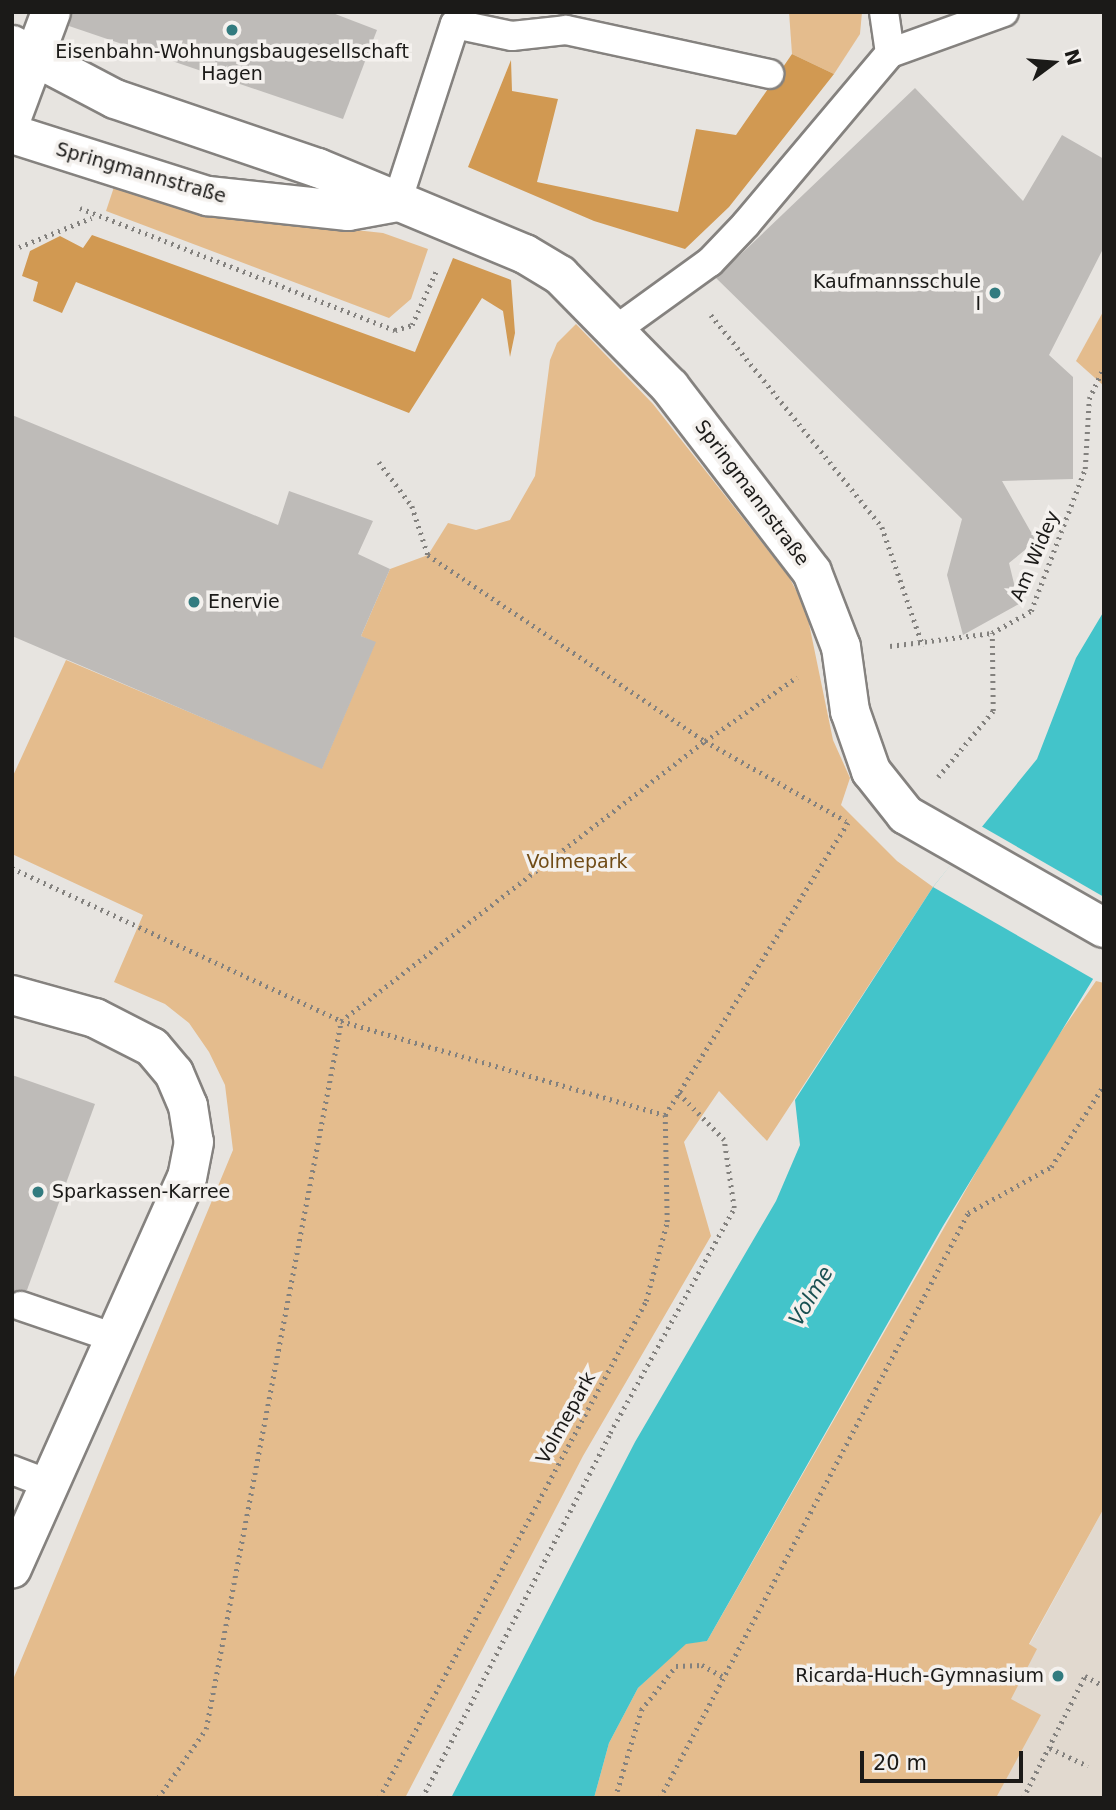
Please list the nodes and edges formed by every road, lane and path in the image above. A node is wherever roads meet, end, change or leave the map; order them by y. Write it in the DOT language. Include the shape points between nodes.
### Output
graph roads {
  1 [pos="51,12"];
  2 [pos="884,12"];
  3 [pos="1004,12"];
  4 [pos="23,52"];
  5 [pos="890,53"];
  6 [pos="769,74"];
  7 [pos="12,117"];
  8 [pos="12,134"];
  9 [pos="397,202"];
  10 [pos="74,204"];
  11 [pos="92,217"];
  12 [pos="454,224"];
  13 [pos="19,247"];
  14 [pos="681,283"];
  15 [pos="617,329"];
  16 [pos="1104,367"];
  17 [pos="379,462"];
  18 [pos="992,634"];
  19 [pos="923,646"];
  20 [pos="841,647"];
  21 [pos="705,741"];
  22 [pos="906,814"];
  23 [pos="12,869"];
  24 [pos="1104,928"];
  25 [pos="12,995"];
  26 [pos="341,1021"];
  27 [pos="1104,1085"];
  28 [pos="678,1093"];
  29 [pos="665,1115"];
  30 [pos="21,1306"];
  31 [pos="115,1338"];
  32 [pos="12,1470"];
  33 [pos="49,1484"];
  34 [pos="12,1569"];
  35 [pos="722,1676"];
  36 [pos="1104,1686"];
  37 [pos="1050,1748"];
  38 [pos="1087,1766"];
  39 [pos="158,1798"];
  40 [pos="379,1798"];
  41 [pos="422,1798"];
  42 [pos="615,1798"];
  43 [pos="660,1798"];
  44 [pos="1023,1798"];
  1 -- 4 [label="street"];
  2 -- 5 [label="lane"];
  3 -- 5 [label="lane"];
  4 -- 7 [label="street"];
  4 -- 9 [label="street, Springmannstraße" via="115,99 318,168"];
  5 -- 14 [label="lane" via="746,224 710,262"];
  6 -- 9 [label="lane" via="566,30 512,36 455,24"];
  8 -- 9 [label="street, Springmannstraße" via="208,196 348,212"];
  9 -- 12 [label="street, Springmannstraße"];
  10 -- 11 [label="path"];
  11 -- 12 [label="path" via="395,330 412,325"];
  11 -- 13 [label="path"];
  12 -- 15 [label="street, Springmannstraße" via="560,275"];
  14 -- 15 [label="lane"];
  14 -- 19 [label="path" via="818,441 882,527"];
  15 -- 20 [label="street, Springmannstraße" via="764,502 812,572"];
  16 -- 18 [label="path, Am Widey" via="1089,399 1085,469 1031,611"];
  17 -- 21 [label="path" via="412,506 428,555"];
  18 -- 19 [label="path, Am Widey"];
  18 -- 22 [label="path" via="993,711"];
  19 -- 20 [label="path, Am Widey"];
  20 -- 21 [label="path"];
  20 -- 22 [label="street, Springmannstraße" via="850,711 871,771"];
  21 -- 26 [label="path"];
  21 -- 28 [label="path" via="848,822"];
  22 -- 24 [label="street, Springmannstraße"];
  23 -- 26 [label="path"];
  25 -- 31 [label="street" via="127,1030 152,1047 174,1073 188,1106 194,1142 187,1177"];
  26 -- 29 [label="path"];
  26 -- 39 [label="path" via="206,1729"];
  27 -- 35 [label="path" via="1051,1167 968,1213"];
  28 -- 29 [label="path"];
  28 -- 41 [label="path" via="724,1140 735,1184 734,1208 610,1433"];
  29 -- 40 [label="path, Volmepark" via="667,1222 646,1301"];
  30 -- 31 [label="lane"];
  31 -- 33 [label="street"];
  32 -- 33 [label="lane"];
  33 -- 34 [label="street"];
  35 -- 42 [label="path" via="702,1665 676,1666 641,1710"];
  35 -- 43 [label="path"];
  36 -- 37 [label="path" via="1085,1676"];
  37 -- 38 [label="path"];
  37 -- 44 [label="path"];
}
